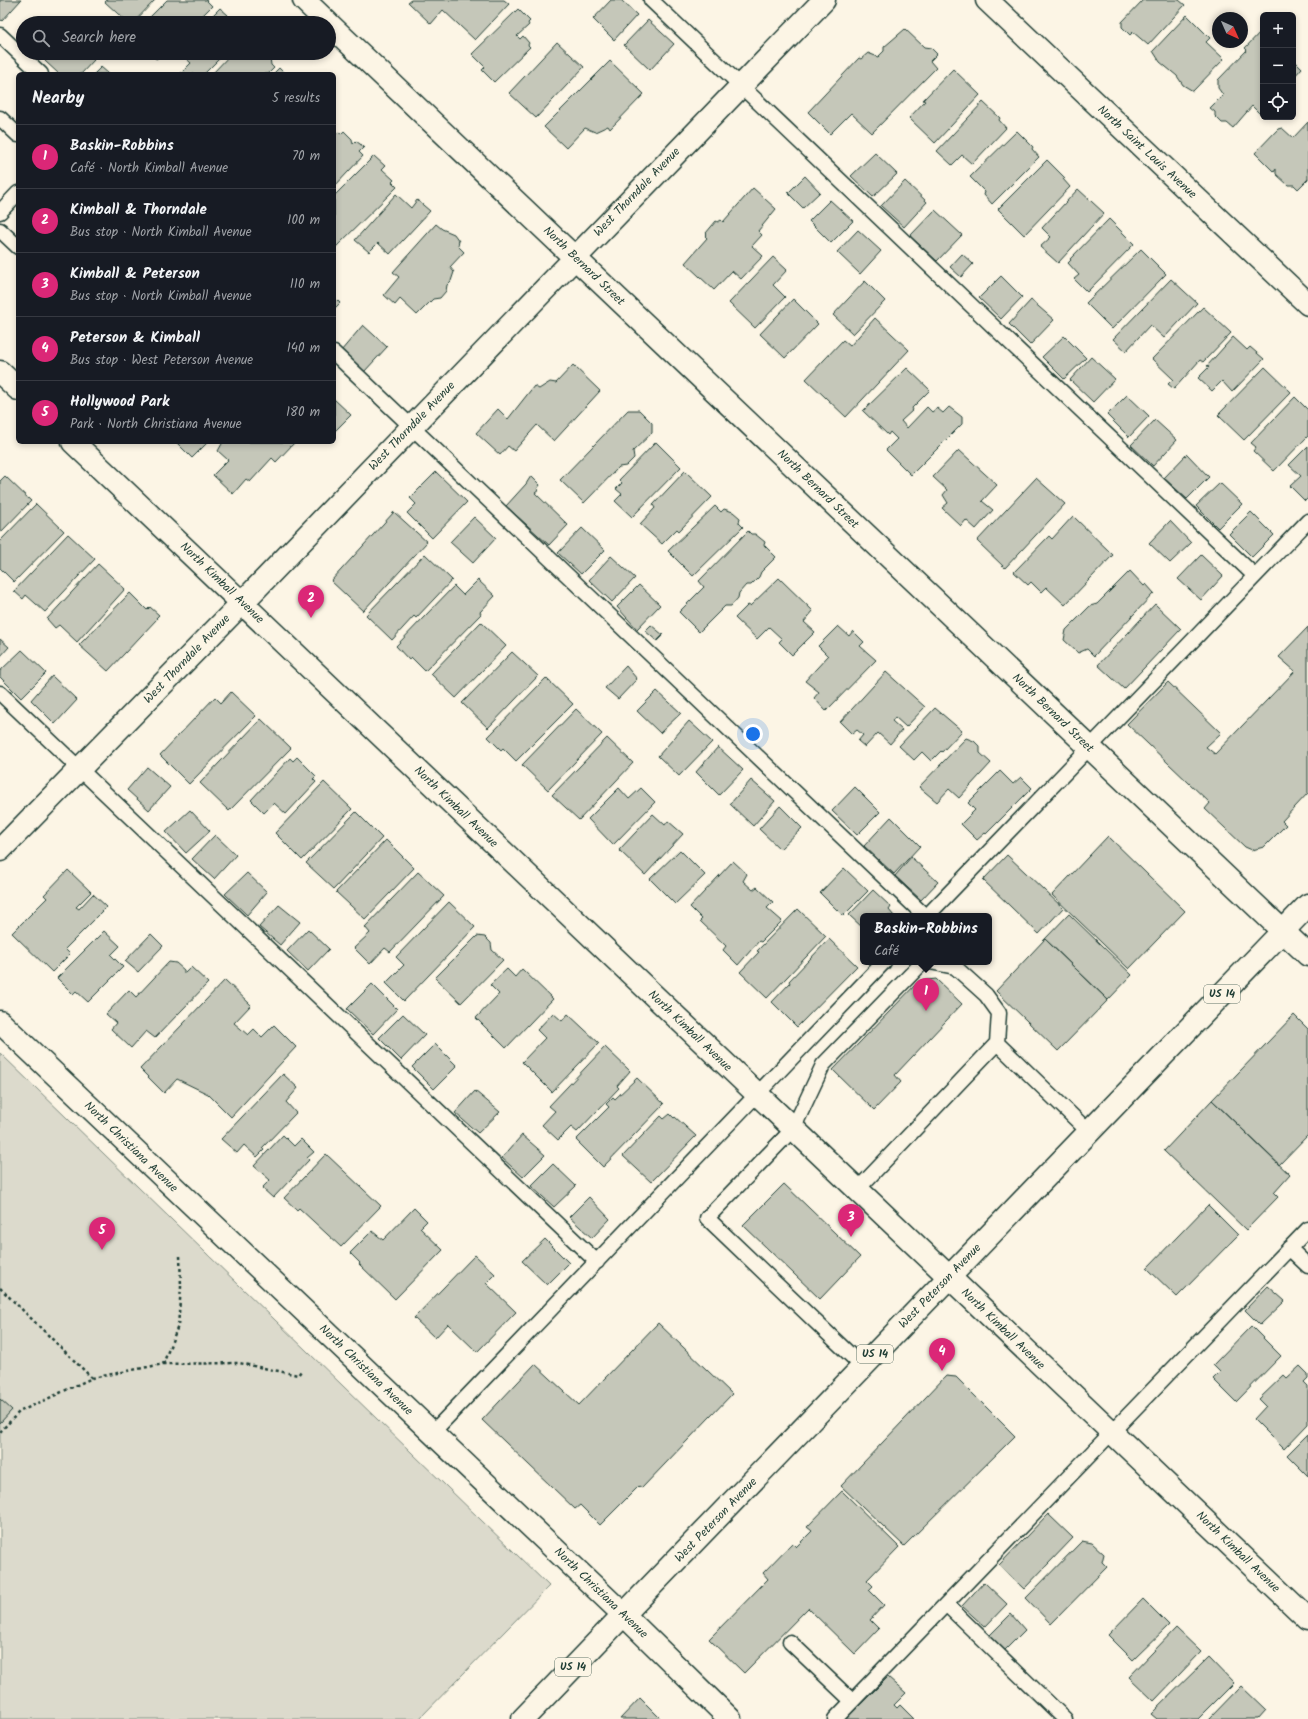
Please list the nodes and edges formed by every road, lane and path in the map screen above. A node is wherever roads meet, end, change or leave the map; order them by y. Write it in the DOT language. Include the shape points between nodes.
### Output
graph roads {
  1 [pos="304,0"];
  2 [pos="651,0"];
  3 [pos="824,0"];
  4 [pos="987,0"];
  5 [pos="321,16"];
  6 [pos="336,30"];
  7 [pos="0,35"];
  8 [pos="16,50"];
  9 [pos="26,60"];
  10 [pos="39,72"];
  11 [pos="740,86"];
  12 [pos="0,118"];
  13 [pos="16,133"];
  14 [pos="16,195"];
  15 [pos="0,212"];
  16 [pos="0,230"];
  17 [pos="16,245"];
  18 [pos="574,257"];
  19 [pos="1308,304"];
  20 [pos="336,355"];
  21 [pos="0,372"];
  22 [pos="16,387"];
  23 [pos="411,427"];
  24 [pos="75,444"];
  25 [pos="1308,521"];
  26 [pos="1255,576"];
  27 [pos="242,603"];
  28 [pos="0,693"];
  29 [pos="1090,747"];
  30 [pos="80,769"];
  31 [pos="0,850"];
  32 [pos="1308,905"];
  33 [pos="923,913"];
  34 [pos="929,913"];
  35 [pos="1283,931"];
  36 [pos="1308,955"];
  37 [pos="881,965"];
  38 [pos="920,965"];
  39 [pos="945,965"];
  40 [pos="0,1022"];
  41 [pos="997,1043"];
  42 [pos="757,1094"];
  43 [pos="793,1129"];
  44 [pos="1089,1132"];
  45 [pos="857,1190"];
  46 [pos="1308,1229"];
  47 [pos="1289,1248"];
  48 [pos="180,1255"];
  49 [pos="596,1262"];
  50 [pos="1308,1266"];
  51 [pos="949,1277"];
  52 [pos="0,1288"];
  53 [pos="163,1364"];
  54 [pos="863,1366"];
  55 [pos="301,1372"];
  56 [pos="92,1378"];
  57 [pos="0,1432"];
  58 [pos="1111,1432"];
  59 [pos="432,1433"];
  60 [pos="946,1604"];
  61 [pos="624,1615"];
  62 [pos="1308,1619"];
  63 [pos="790,1642"];
  64 [pos="852,1701"];
  65 [pos="523,1719"];
  66 [pos="730,1719"];
  67 [pos="835,1719"];
  68 [pos="1064,1719"];
  1 -- 5 [label="street, North Bernard Street"];
  2 -- 11 [label="lane"];
  3 -- 11 [label="street, West Thorndale Avenue"];
  4 -- 19 [label="street, North Saint Louis Avenue"];
  6 -- 18 [label="street, North Bernard Street"];
  7 -- 8 [label="lane"];
  9 -- 10 [label="lane"];
  11 -- 18 [label="street, West Thorndale Avenue"];
  11 -- 26 [label="lane"];
  12 -- 13 [label="lane"];
  14 -- 15 [label="lane"];
  16 -- 17 [label="lane"];
  18 -- 23 [label="street, West Thorndale Avenue"];
  18 -- 29 [label="street, North Bernard Street"];
  20 -- 23 [label="lane"];
  21 -- 22 [label="street"];
  23 -- 27 [label="street, West Thorndale Avenue"];
  23 -- 33 [label="lane"];
  24 -- 27 [label="street, North Kimball Avenue"];
  25 -- 26 [label="lane"];
  26 -- 29 [label="lane"];
  27 -- 30 [label="street, West Thorndale Avenue"];
  27 -- 42 [label="street, North Kimball Avenue"];
  28 -- 30 [label="lane"];
  29 -- 34 [label="lane"];
  29 -- 35 [label="street, North Bernard Street"];
  30 -- 31 [label="street, West Thorndale Avenue"];
  30 -- 49 [label="lane"];
  32 -- 35 [label="street, West Peterson Avenue / US 14"];
  35 -- 36 [label="street, North Bernard Street"];
  35 -- 44 [label="street, West Peterson Avenue / US 14"];
  37 -- 42 [label="lane"];
  38 -- 43 [label="lane" via="823,1065"];
  39 -- 41 [label="lane" via="955,967 986,995 999,1013"];
  40 -- 59 [label="street, North Christiana Avenue"];
  41 -- 44 [label="lane"];
  41 -- 45 [label="lane"];
  42 -- 43 [label="street, North Kimball Avenue"];
  42 -- 49 [label="lane"];
  43 -- 45 [label="street, North Kimball Avenue"];
  43 -- 54 [label="lane" via="707,1218"];
  44 -- 51 [label="street, West Peterson Avenue / US 14"];
  45 -- 51 [label="street, North Kimball Avenue"];
  46 -- 47 [label="lane"];
  47 -- 50 [label="lane"];
  47 -- 58 [label="lane"];
  48 -- 53 [label="path" via="178,1326"];
  49 -- 59 [label="lane"];
  51 -- 54 [label="street, West Peterson Avenue / US 14"];
  51 -- 58 [label="street, North Kimball Avenue"];
  52 -- 56 [label="path"];
  53 -- 55 [label="path" via="239,1363 298,1375"];
  53 -- 56 [label="path"];
  54 -- 61 [label="street, West Peterson Avenue / US 14"];
  56 -- 57 [label="path" via="20,1412"];
  58 -- 60 [label="lane"];
  58 -- 62 [label="street, North Kimball Avenue"];
  59 -- 61 [label="street, North Christiana Avenue"];
  60 -- 64 [label="lane"];
  60 -- 68 [label="lane"];
  61 -- 65 [label="street, West Peterson Avenue / US 14"];
  61 -- 66 [label="street, North Christiana Avenue"];
  63 -- 64 [label="lane"];
  64 -- 67 [label="lane"];
}
